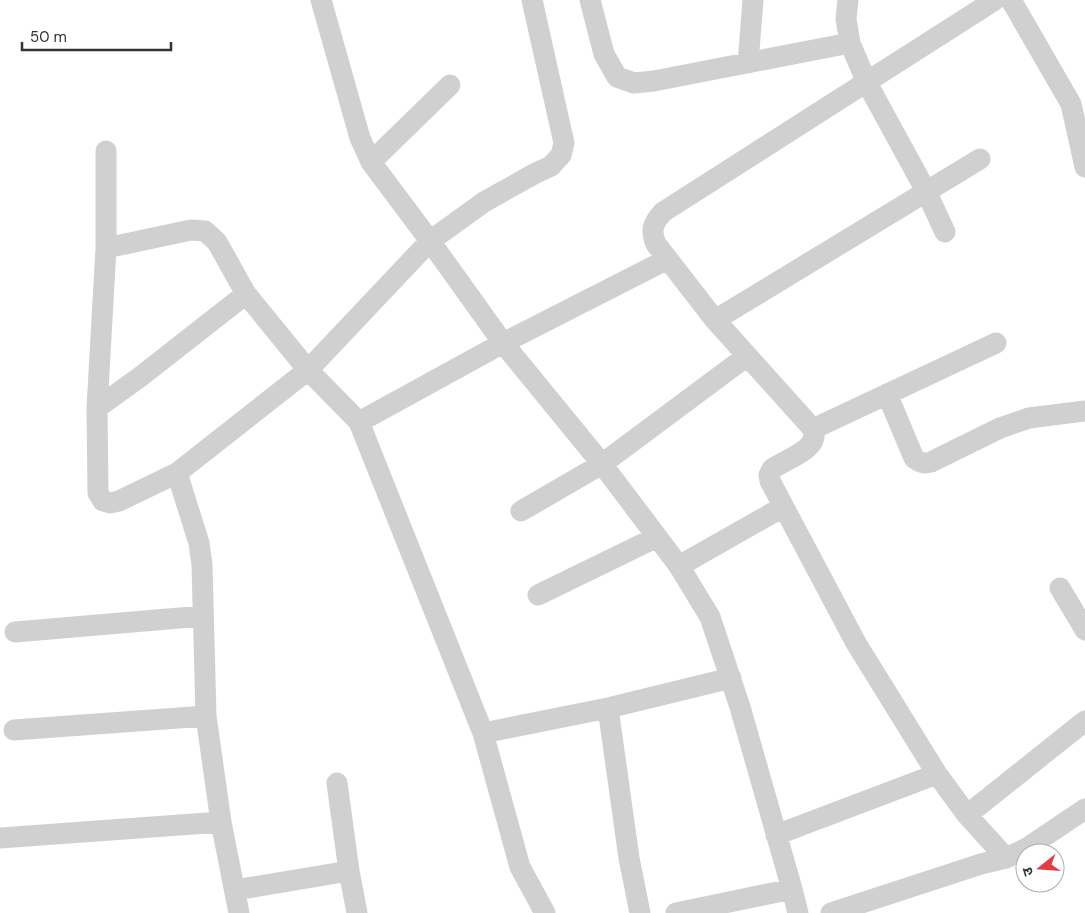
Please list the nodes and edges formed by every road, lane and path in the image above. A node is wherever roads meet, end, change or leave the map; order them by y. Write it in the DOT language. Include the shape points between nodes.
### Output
graph roads {
  1 [pos="321,0"];
  2 [pos="532,0"];
  3 [pos="590,0"];
  4 [pos="754,0"];
  5 [pos="848,0"];
  6 [pos="995,0"];
  7 [pos="1011,0"];
  8 [pos="850,43"];
  9 [pos="748,63"];
  10 [pos="868,83"];
  11 [pos="450,85"];
  12 [pos="1078,102"];
  13 [pos="106,151"];
  14 [pos="980,160"];
  15 [pos="372,162"];
  16 [pos="1085,167"];
  17 [pos="926,192"];
  18 [pos="945,232"];
  19 [pos="430,241"];
  20 [pos="106,248"];
  21 [pos="668,259"];
  22 [pos="246,294"];
  23 [pos="715,320"];
  24 [pos="503,343"];
  25 [pos="996,343"];
  26 [pos="747,356"];
  27 [pos="308,370"];
  28 [pos="887,394"];
  29 [pos="97,408"];
  30 [pos="1085,412"];
  31 [pos="359,422"];
  32 [pos="813,429"];
  33 [pos="602,464"];
  34 [pos="177,473"];
  35 [pos="784,507"];
  36 [pos="521,511"];
  37 [pos="658,538"];
  38 [pos="679,566"];
  39 [pos="1060,588"];
  40 [pos="538,595"];
  41 [pos="204,616"];
  42 [pos="1085,630"];
  43 [pos="15,632"];
  44 [pos="730,678"];
  45 [pos="608,708"];
  46 [pos="206,716"];
  47 [pos="1085,721"];
  48 [pos="14,730"];
  49 [pos="484,733"];
  50 [pos="937,774"];
  51 [pos="337,783"];
  52 [pos="1085,809"];
  53 [pos="967,815"];
  54 [pos="221,822"];
  55 [pos="776,835"];
  56 [pos="0,838"];
  57 [pos="1006,858"];
  58 [pos="349,871"];
  59 [pos="792,889"];
  60 [pos="235,890"];
  61 [pos="238,913"];
  62 [pos="357,913"];
  63 [pos="545,913"];
  64 [pos="640,913"];
  65 [pos="676,913"];
  66 [pos="798,913"];
  67 [pos="831,913"];
  1 -- 15 [label="street" via="360,138"];
  2 -- 19 [label="street" via="564,144 561,155 551,166 484,202"];
  3 -- 9 [label="street" via="604,54 617,78 634,83 654,81"];
  4 -- 9 [label="street"];
  5 -- 8 [label="street" via="846,19"];
  6 -- 10 [label="street"];
  7 -- 12 [label="street"];
  8 -- 9 [label="street"];
  8 -- 10 [label="street"];
  10 -- 17 [label="street"];
  10 -- 21 [label="street" via="663,212 652,229 656,244"];
  11 -- 15 [label="street"];
  12 -- 16 [label="street"];
  13 -- 20 [label="street"];
  14 -- 17 [label="street"];
  15 -- 19 [label="street"];
  17 -- 18 [label="street"];
  17 -- 23 [label="street"];
  19 -- 24 [label="street"];
  19 -- 27 [label="street"];
  20 -- 22 [label="street" via="191,230 205,231 217,242"];
  20 -- 29 [label="street"];
  21 -- 23 [label="street"];
  21 -- 24 [label="street"];
  22 -- 27 [label="street"];
  22 -- 29 [label="street"];
  23 -- 26 [label="street"];
  24 -- 31 [label="street"];
  24 -- 33 [label="street"];
  25 -- 28 [label="street"];
  26 -- 32 [label="street"];
  26 -- 33 [label="street"];
  27 -- 31 [label="street"];
  27 -- 34 [label="street"];
  28 -- 30 [label="street" via="911,452 924,464 1029,418"];
  28 -- 32 [label="street"];
  29 -- 34 [label="street" via="98,493 103,501 120,501"];
  31 -- 49 [label="street"];
  32 -- 35 [label="street" via="815,439 811,447 779,464 769,475"];
  33 -- 36 [label="street"];
  33 -- 37 [label="street"];
  34 -- 41 [label="street" via="199,543"];
  35 -- 38 [label="street"];
  35 -- 50 [label="street" via="856,644"];
  37 -- 38 [label="street"];
  37 -- 40 [label="street"];
  38 -- 44 [label="street" via="710,617"];
  39 -- 42 [label="street"];
  41 -- 43 [label="street"];
  41 -- 46 [label="street"];
  44 -- 45 [label="street"];
  44 -- 55 [label="street"];
  45 -- 49 [label="street"];
  45 -- 64 [label="street"];
  46 -- 48 [label="street"];
  46 -- 54 [label="street"];
  47 -- 53 [label="street"];
  49 -- 63 [label="street" via="520,866"];
  50 -- 53 [label="street"];
  50 -- 55 [label="street"];
  51 -- 58 [label="street"];
  52 -- 57 [label="street" via="1027,848"];
  53 -- 57 [label="street"];
  54 -- 56 [label="street"];
  54 -- 60 [label="street"];
  55 -- 59 [label="street"];
  57 -- 67 [label="street"];
  58 -- 60 [label="street"];
  58 -- 62 [label="street"];
  59 -- 65 [label="street"];
  59 -- 66 [label="street"];
  60 -- 61 [label="street"];
}
